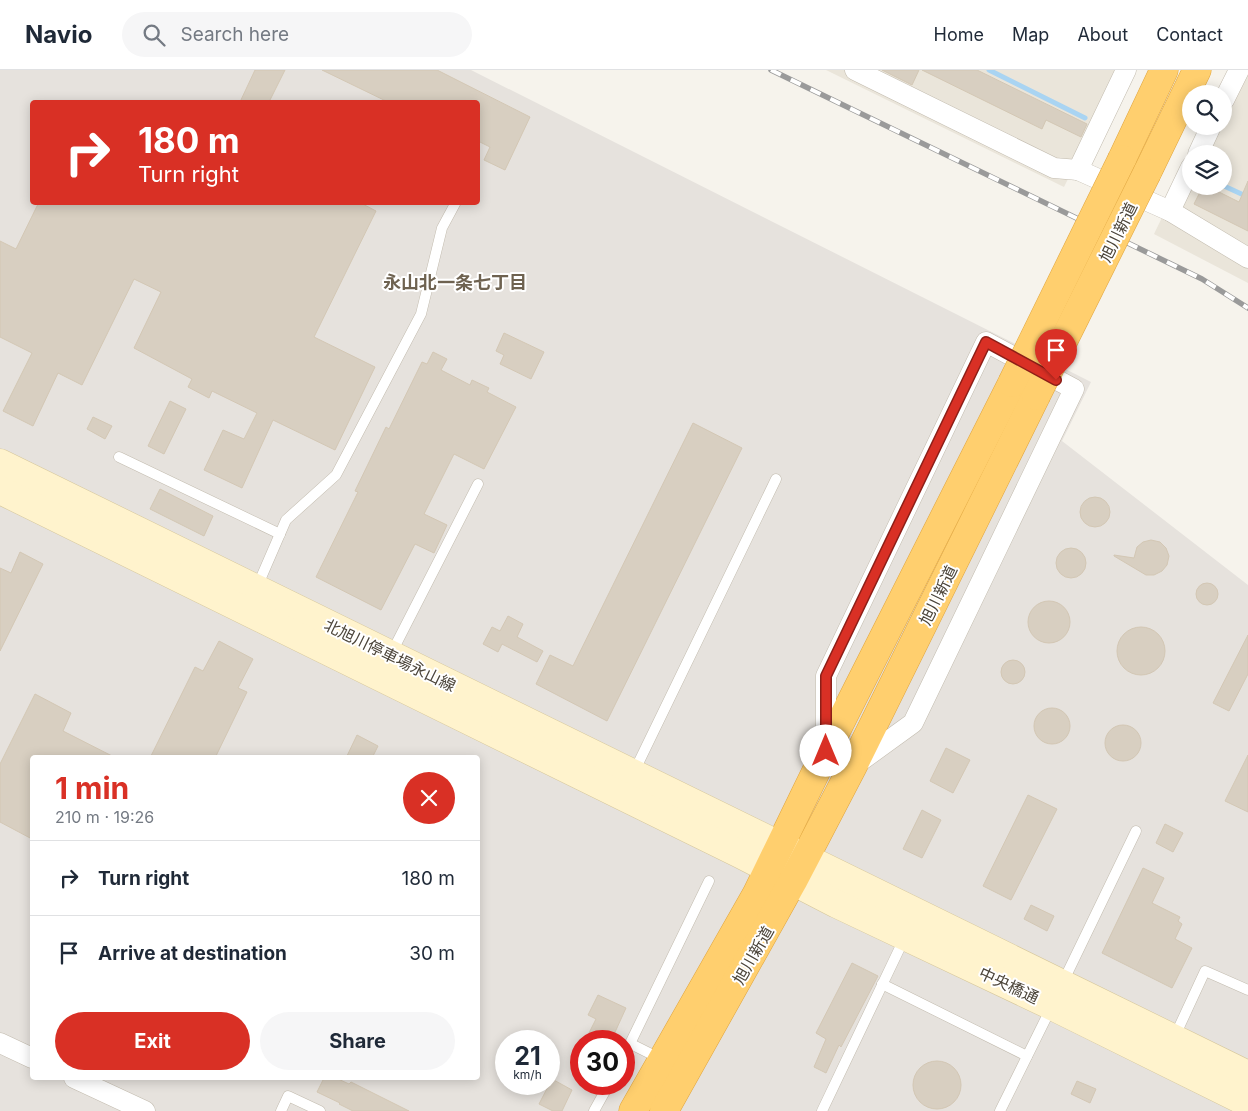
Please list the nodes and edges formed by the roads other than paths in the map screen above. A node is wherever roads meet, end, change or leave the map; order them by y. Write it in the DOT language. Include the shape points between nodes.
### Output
graph roads {
  1 [pos="855,70"];
  2 [pos="1126,70"];
  3 [pos="1164,70"];
  4 [pos="1197,70"];
  5 [pos="1238,70"];
  6 [pos="1231,85"];
  7 [pos="1078,170"];
  8 [pos="1182,186"];
  9 [pos="454,205"];
  10 [pos="1170,211"];
  11 [pos="1248,258"];
  12 [pos="119,457"];
  13 [pos="0,463"];
  14 [pos="776,479"];
  15 [pos="478,484"];
  16 [pos="0,490"];
  17 [pos="280,534"];
  18 [pos="251,600"];
  19 [pos="390,655"];
  20 [pos="509,727"];
  21 [pos="826,751"];
  22 [pos="853,766"];
  23 [pos="633,775"];
  24 [pos="1136,831"];
  25 [pos="775,858"];
  26 [pos="799,870"];
  27 [pos="709,881"];
  28 [pos="906,936"];
  29 [pos="882,984"];
  30 [pos="1248,990"];
  31 [pos="1057,995"];
  32 [pos="635,1034"];
  33 [pos="1174,1038"];
  34 [pos="0,1043"];
  35 [pos="635,1046"];
  36 [pos="1027,1056"];
  37 [pos="30,1057"];
  38 [pos="662,1059"];
  39 [pos="1248,1075"];
  40 [pos="78,1080"];
  41 [pos="603,1095"];
  42 [pos="1248,1103"];
  43 [pos="145,1111"];
  44 [pos="281,1111"];
  45 [pos="320,1111"];
  46 [pos="594,1111"];
  47 [pos="633,1111"];
  48 [pos="664,1111"];
  49 [pos="822,1111"];
  50 [pos="1000,1111"];
  1 -- 7 [label="street" via="1054,168"];
  2 -- 7 [label="street"];
  3 -- 21 [label="highway, 旭川新道, bridge" via="1012,383"];
  4 -- 22 [label="highway, 旭川新道, bridge"];
  5 -- 6 [label="street"];
  7 -- 10 [label="street"];
  8 -- 10 [label="street"];
  9 -- 17 [label="lane" via="442,228 421,314 336,476 286,520"];
  10 -- 11 [label="street"];
  12 -- 17 [label="lane"];
  13 -- 18 [label="main road, 北旭川停車場永山線"];
  14 -- 23 [label="lane"];
  15 -- 19 [label="lane"];
  16 -- 18 [label="main road, 北旭川停車場永山線"];
  17 -- 18 [label="lane"];
  18 -- 19 [label="main road, 北旭川停車場永山線"];
  18 -- 20 [label="main road, 北旭川停車場永山線"];
  19 -- 20 [label="main road, 北旭川停車場永山線"];
  20 -- 23 [label="main road, 北旭川停車場永山線"];
  20 -- 25 [label="main road, 北旭川停車場永山線"];
  21 -- 22 [label="street" via="826,676 986,342 1074,389 913,723"];
  21 -- 25 [label="highway, 旭川新道"];
  22 -- 26 [label="highway, 旭川新道"];
  23 -- 25 [label="main road, 北旭川停車場永山線"];
  24 -- 31 [label="lane"];
  25 -- 26 [label="main road, 中央橋通"];
  25 -- 38 [label="highway, 旭川新道"];
  26 -- 28 [label="main road, 中央橋通"];
  26 -- 31 [label="main road, 中央橋通"];
  26 -- 48 [label="highway, 旭川新道"];
  27 -- 32 [label="lane"];
  28 -- 29 [label="lane"];
  28 -- 31 [label="main road, 中央橋通"];
  29 -- 36 [label="lane"];
  29 -- 49 [label="lane"];
  30 -- 33 [label="lane" via="1205,970"];
  31 -- 33 [label="main road, 中央橋通"];
  31 -- 36 [label="lane"];
  31 -- 42 [label="main road, 中央橋通"];
  33 -- 39 [label="main road, 中央橋通"];
  34 -- 37 [label="street"];
  35 -- 38 [label="lane"];
  36 -- 50 [label="lane"];
  38 -- 47 [label="highway, 旭川新道"];
  40 -- 43 [label="street"];
  41 -- 46 [label="lane"];
  44 -- 45 [label="lane" via="288,1096"];
}
